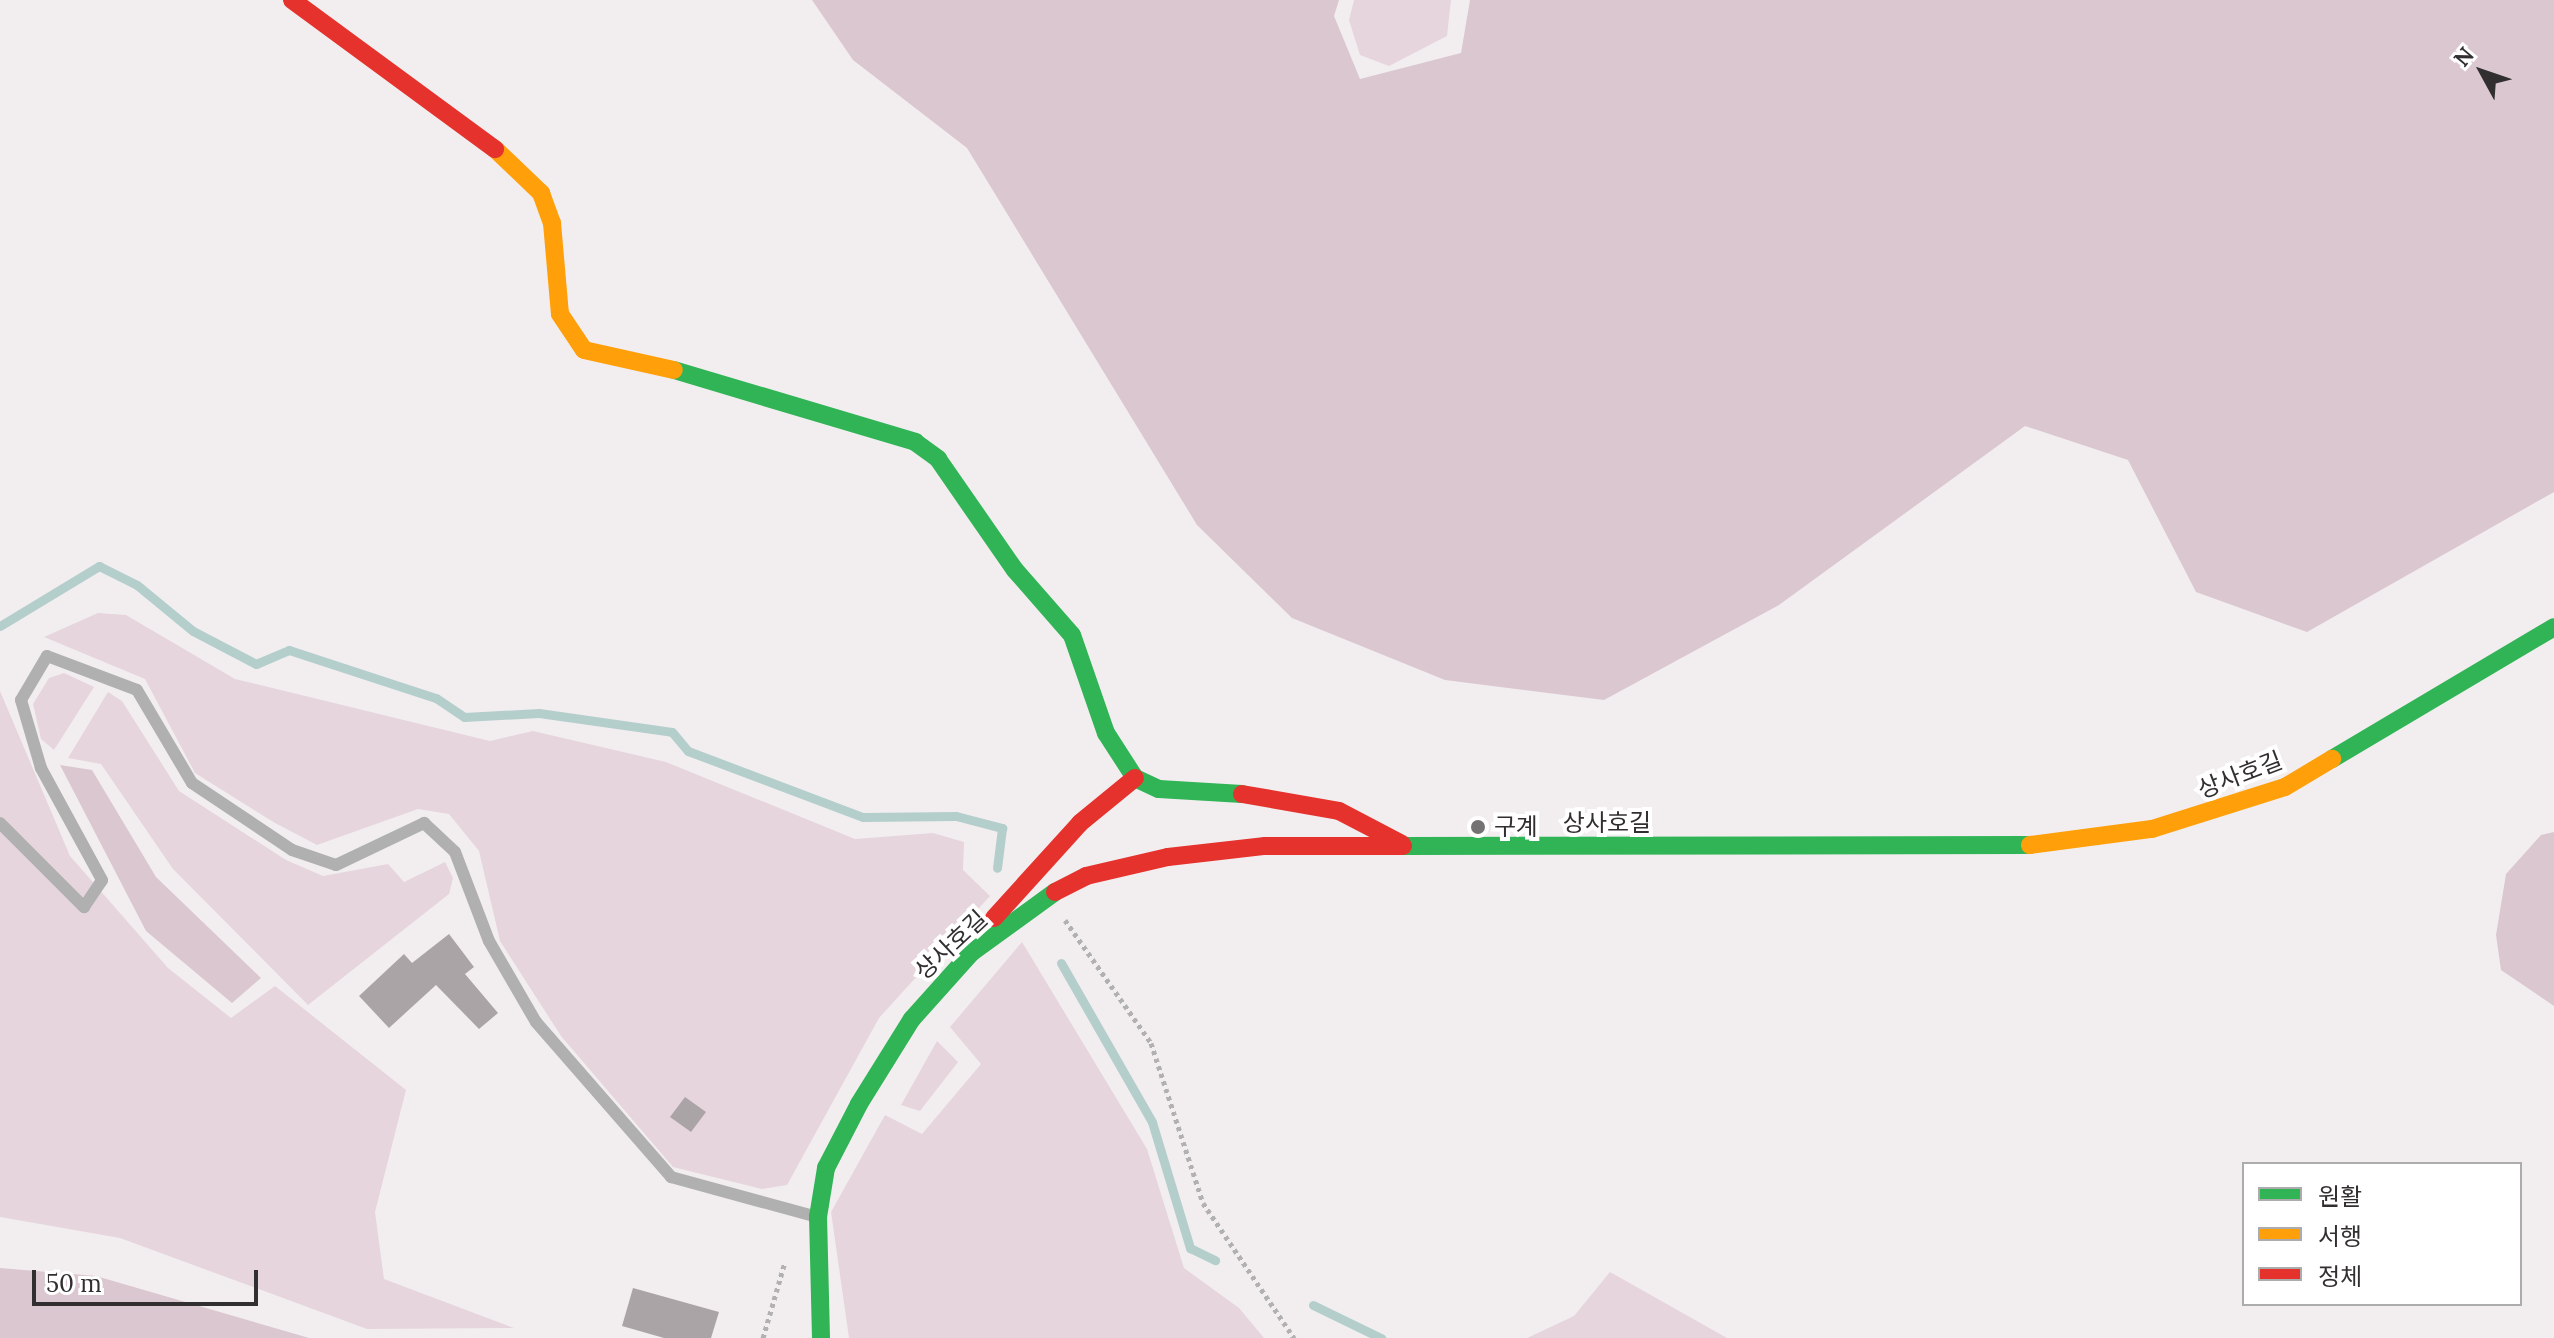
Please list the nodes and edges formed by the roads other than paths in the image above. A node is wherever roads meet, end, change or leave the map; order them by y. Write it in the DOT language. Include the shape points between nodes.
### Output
graph roads {
  1 [pos="292,0"];
  2 [pos="2554,627"];
  3 [pos="1135,778"];
  4 [pos="0,823"];
  5 [pos="1408,847"];
  6 [pos="977,948"];
  7 [pos="818,1217"];
  8 [pos="821,1338"];
  1 -- 3 [label="street" via="458,120 541,193 552,223 560,314 584,350 726,382 915,442 938,459 1007,560 1072,635 1106,733"];
  2 -- 5 [label="street, 상사호길" via="2285,787 2152,829 2062,844 1911,848"];
  3 -- 5 [label="street" via="1159,789 1268,795 1339,811"];
  3 -- 6 [label="street" via="1080,823 1000,908"];
  4 -- 7 [label="lane" via="84,907 102,880 41,768 21,700 47,656 137,690 192,783 292,850 336,865 424,823 455,852 489,941 536,1022 671,1177"];
  5 -- 6 [label="street, 상사호길" via="1265,846 1168,857 1086,876 1048,896"];
  6 -- 7 [label="street, 상사호길" via="912,1019 859,1104 826,1168"];
  7 -- 8 [label="street, 상사호길"];
}
